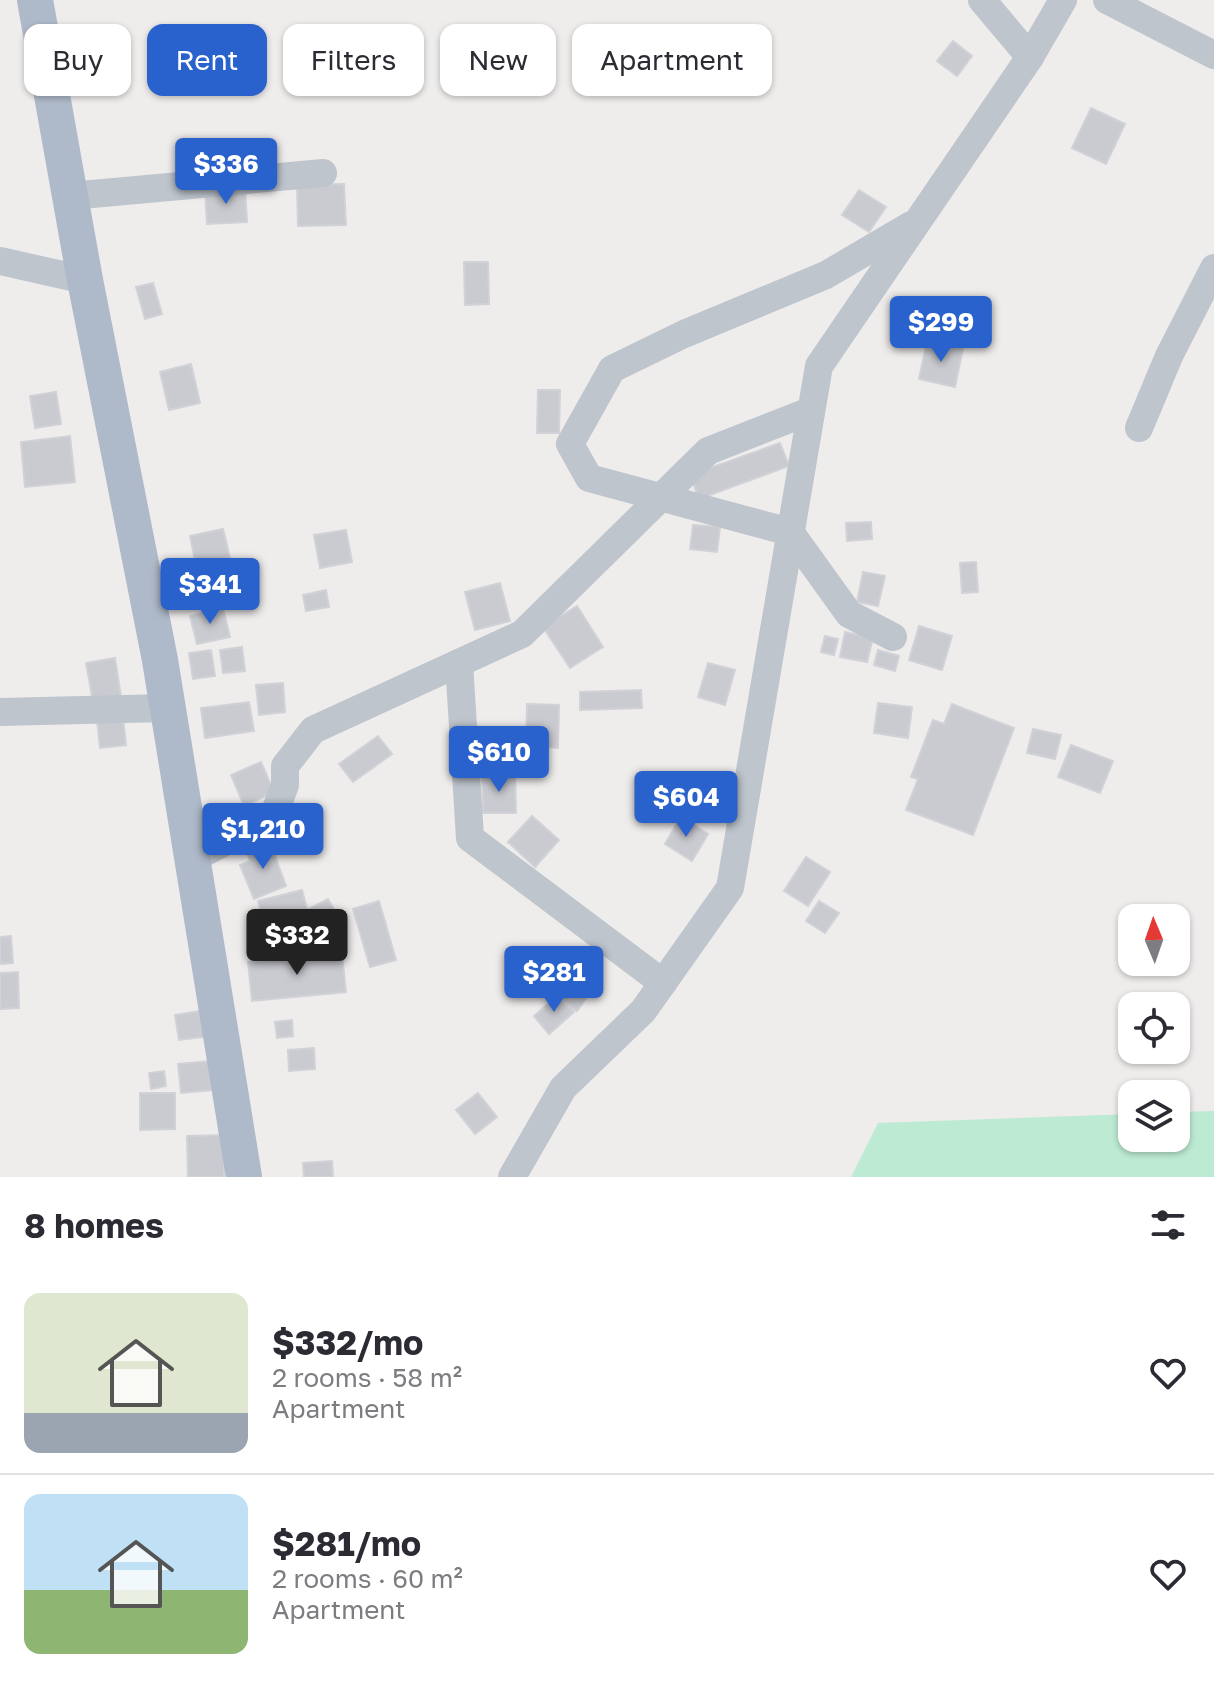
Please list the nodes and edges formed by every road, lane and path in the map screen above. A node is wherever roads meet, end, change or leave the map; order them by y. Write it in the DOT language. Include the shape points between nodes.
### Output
graph roads {
  1 [pos="35,0"];
  2 [pos="982,0"];
  3 [pos="1063,0"];
  4 [pos="1107,0"];
  5 [pos="1214,55"];
  6 [pos="1030,57"];
  7 [pos="323,173"];
  8 [pos="70,196"];
  9 [pos="918,220"];
  10 [pos="0,261"];
  11 [pos="1214,268"];
  12 [pos="85,280"];
  13 [pos="810,411"];
  14 [pos="1139,428"];
  15 [pos="659,499"];
  16 [pos="790,532"];
  17 [pos="893,637"];
  18 [pos="459,663"];
  19 [pos="166,708"];
  20 [pos="0,712"];
  21 [pos="192,859"];
  22 [pos="663,983"];
  23 [pos="244,1177"];
  24 [pos="512,1177"];
  1 -- 8 [label="main road"];
  2 -- 6 [label="street"];
  3 -- 6 [label="street"];
  4 -- 5 [label="street"];
  6 -- 9 [label="street"];
  7 -- 8 [label="street"];
  8 -- 12 [label="main road"];
  9 -- 13 [label="street" via="819,366"];
  9 -- 15 [label="street" via="826,275 612,369 570,444 589,478"];
  10 -- 12 [label="street"];
  11 -- 14 [label="street"];
  12 -- 19 [label="main road"];
  13 -- 15 [label="street" via="708,451"];
  13 -- 16 [label="street"];
  15 -- 16 [label="street"];
  15 -- 18 [label="street" via="522,634"];
  16 -- 17 [label="street" via="849,614"];
  16 -- 22 [label="street" via="730,888"];
  18 -- 21 [label="street" via="313,730 285,766 285,785 273,817"];
  18 -- 22 [label="street" via="470,838"];
  19 -- 20 [label="street"];
  19 -- 21 [label="main road"];
  21 -- 23 [label="main road"];
  22 -- 24 [label="street" via="643,1011 563,1088"];
}
